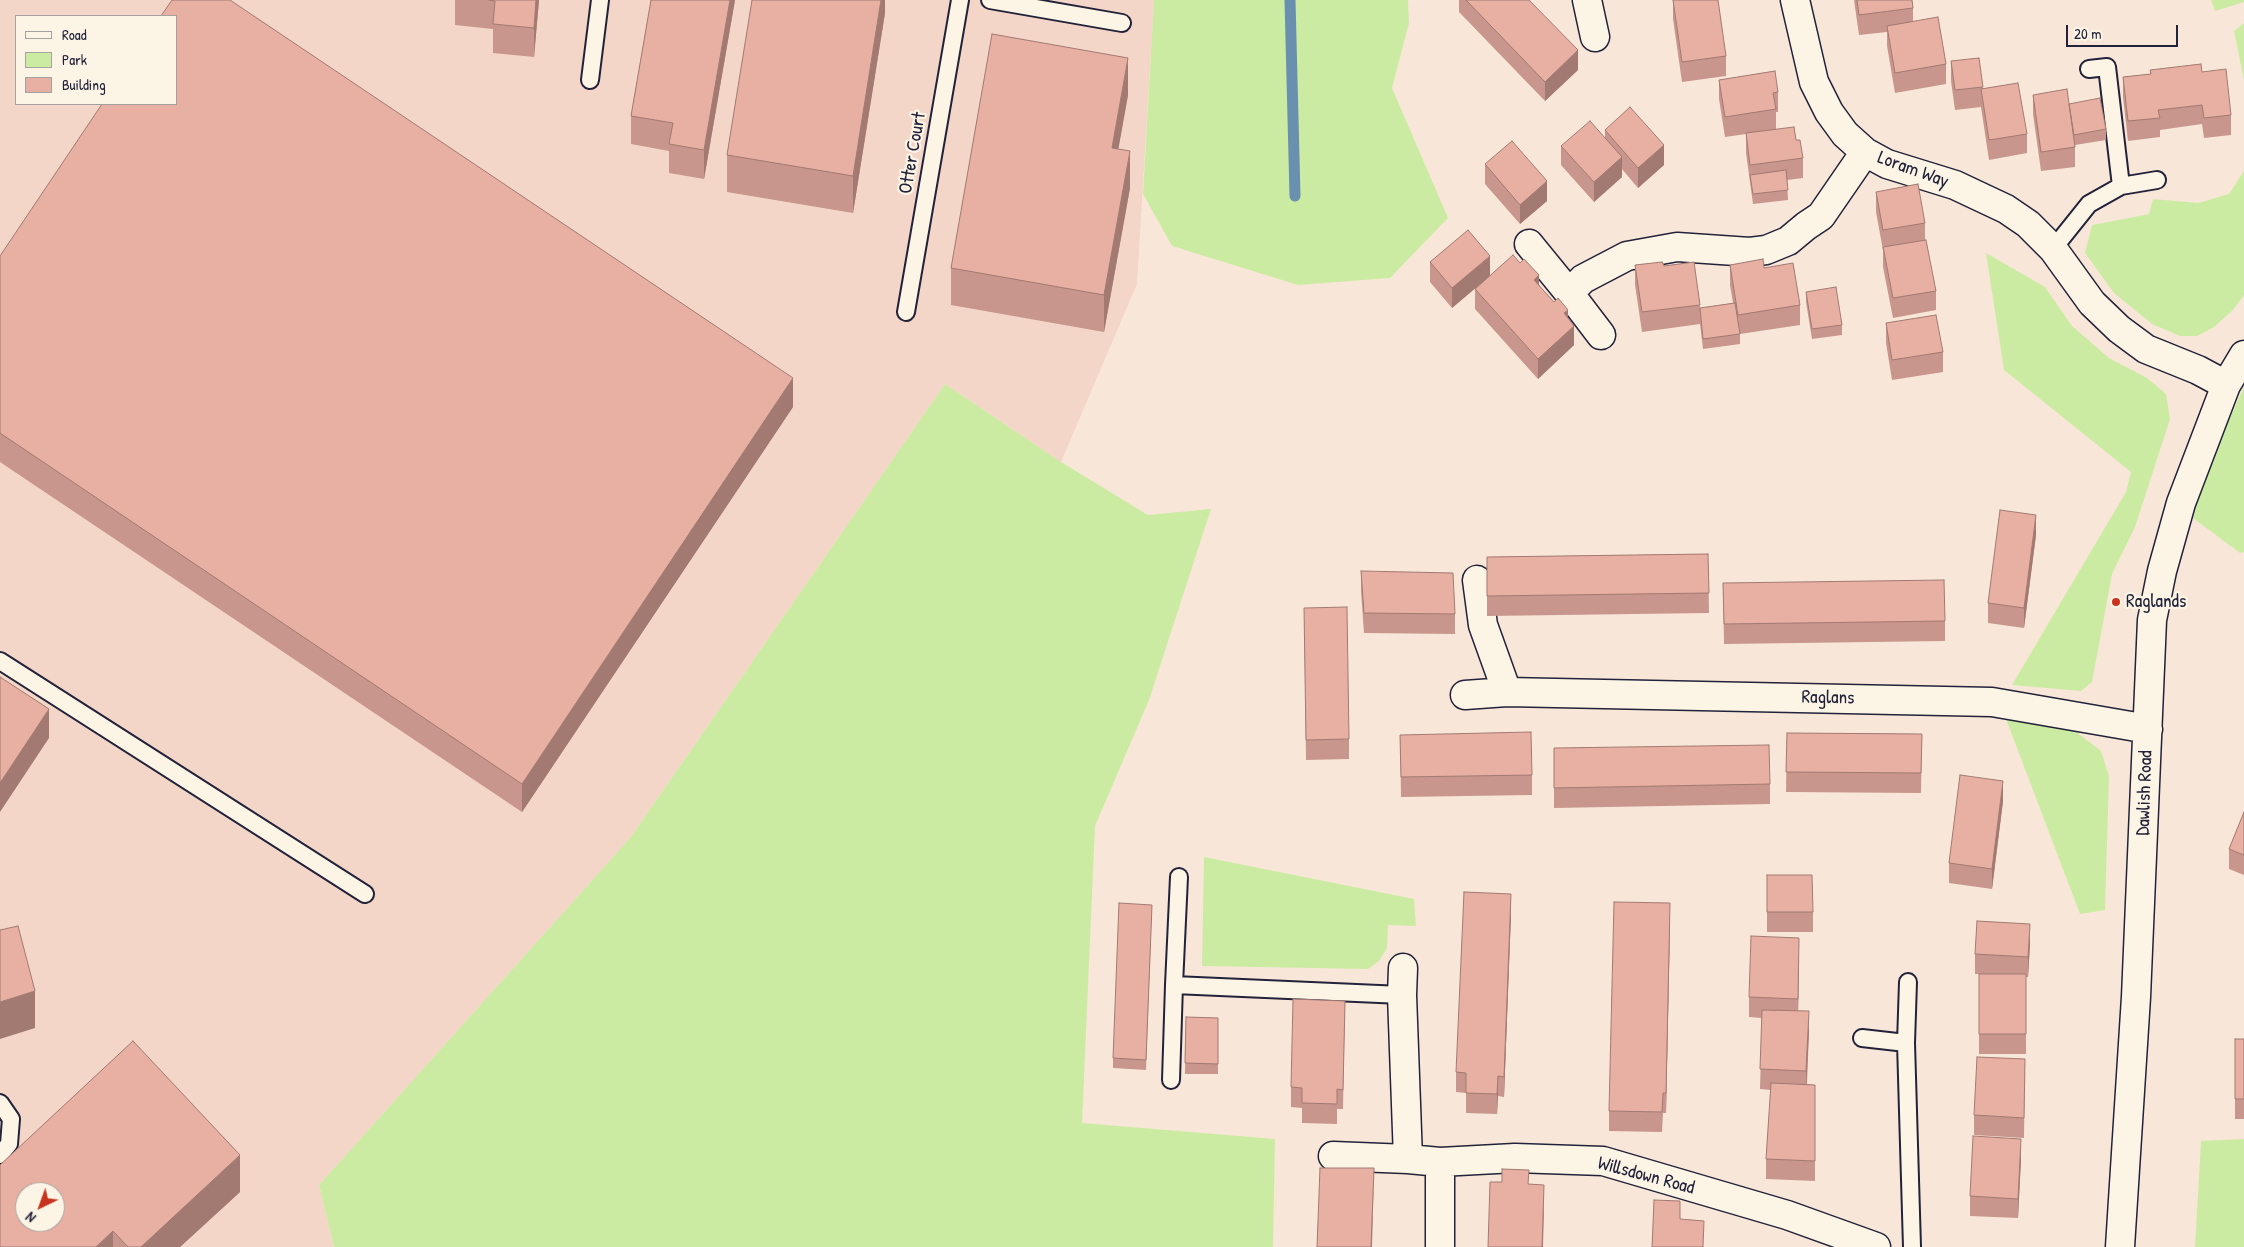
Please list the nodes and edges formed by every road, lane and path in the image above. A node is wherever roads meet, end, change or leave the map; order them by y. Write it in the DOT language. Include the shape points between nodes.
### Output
graph roads {
  1 [pos="600,0"];
  2 [pos="960,0"];
  3 [pos="990,0"];
  4 [pos="1587,0"];
  5 [pos="1795,0"];
  6 [pos="1122,23"];
  7 [pos="1595,36"];
  8 [pos="2089,69"];
  9 [pos="590,80"];
  10 [pos="1865,152"];
  11 [pos="2157,180"];
  12 [pos="2121,186"];
  13 [pos="1529,244"];
  14 [pos="2052,249"];
  15 [pos="1569,293"];
  16 [pos="906,312"];
  17 [pos="1601,335"];
  18 [pos="2244,355"];
  19 [pos="2226,385"];
  20 [pos="1478,580"];
  21 [pos="0,661"];
  22 [pos="1507,692"];
  23 [pos="1465,695"];
  24 [pos="2148,729"];
  25 [pos="1179,877"];
  26 [pos="365,894"];
  27 [pos="1403,968"];
  28 [pos="1908,982"];
  29 [pos="1174,985"];
  30 [pos="1402,995"];
  31 [pos="1862,1038"];
  32 [pos="1906,1042"];
  33 [pos="1172,1080"];
  34 [pos="0,1104"];
  35 [pos="0,1155"];
  36 [pos="1334,1156"];
  37 [pos="1408,1159"];
  38 [pos="1440,1162"];
  39 [pos="1440,1247"];
  40 [pos="1876,1247"];
  41 [pos="1912,1247"];
  42 [pos="2120,1247"];
  1 -- 9 [label="lane"];
  2 -- 16 [label="lane, Otter Court"];
  3 -- 6 [label="lane"];
  4 -- 7 [label="street"];
  5 -- 10 [label="street, Loram Way" via="1814,82 1845,134"];
  8 -- 12 [label="lane" via="2107,67"];
  10 -- 14 [label="street, Loram Way" via="1886,164 1955,185 2006,209 2028,224"];
  10 -- 15 [label="street" via="1821,216 1788,241 1766,250 1750,252 1677,247 1627,256 1583,279"];
  11 -- 12 [label="lane"];
  12 -- 14 [label="lane" via="2088,204"];
  13 -- 15 [label="street"];
  14 -- 19 [label="street, Loram Way" via="2092,304 2119,329 2146,349"];
  15 -- 17 [label="street"];
  18 -- 19 [label="street, Dawlish Road"];
  19 -- 24 [label="street, Dawlish Road" via="2182,503 2162,571 2152,620"];
  20 -- 22 [label="street" via="1483,625"];
  21 -- 26 [label="lane"];
  22 -- 23 [label="street, Raglans"];
  22 -- 24 [label="street, Raglans" via="1992,702"];
  24 -- 42 [label="street, Dawlish Road" via="2136,998"];
  25 -- 29 [label="lane"];
  27 -- 30 [label="street"];
  28 -- 32 [label="lane"];
  29 -- 30 [label="lane"];
  29 -- 33 [label="lane"];
  30 -- 37 [label="street"];
  31 -- 32 [label="lane"];
  32 -- 41 [label="lane"];
  34 -- 35 [label="lane" via="11,1119 10,1144"];
  36 -- 37 [label="street, Willsdown Road"];
  37 -- 38 [label="street, Willsdown Road"];
  38 -- 39 [label="street"];
  38 -- 40 [label="street, Willsdown Road" via="1515,1158 1603,1161 1787,1216"];
}
